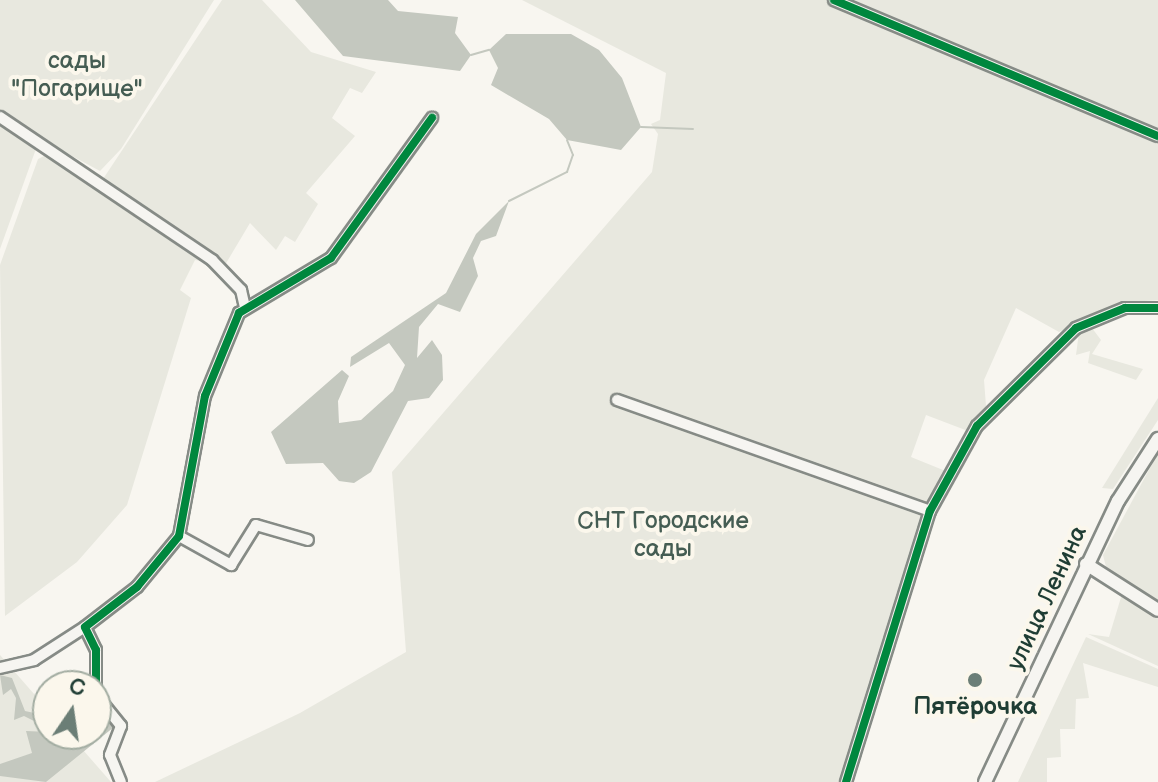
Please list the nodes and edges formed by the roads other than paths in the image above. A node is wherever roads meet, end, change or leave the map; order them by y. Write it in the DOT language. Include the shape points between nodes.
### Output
graph roads {
  1 [pos="834,0"];
  2 [pos="0,117"];
  3 [pos="432,118"];
  4 [pos="1158,136"];
  5 [pos="245,308"];
  6 [pos="1158,308"];
  7 [pos="617,400"];
  8 [pos="1158,439"];
  9 [pos="930,511"];
  10 [pos="179,536"];
  11 [pos="308,540"];
  12 [pos="1086,564"];
  13 [pos="1158,610"];
  14 [pos="85,627"];
  15 [pos="0,668"];
  16 [pos="96,670"];
  17 [pos="112,714"];
  18 [pos="112,750"];
  19 [pos="112,750"];
  20 [pos="119,782"];
  21 [pos="846,782"];
  22 [pos="985,782"];
  1 -- 4 [label="street"];
  2 -- 5 [label="street" via="212,260 241,290"];
  3 -- 5 [label="street" via="331,258 284,292"];
  5 -- 10 [label="street" via="205,396"];
  6 -- 9 [label="street" via="1125,308 1063,337 977,426"];
  7 -- 9 [label="street"];
  8 -- 12 [label="main road, улица Ленина"];
  9 -- 21 [label="street"];
  10 -- 11 [label="street" via="231,565 256,525"];
  10 -- 14 [label="street" via="137,587"];
  12 -- 13 [label="main road"];
  12 -- 22 [label="main road, улица Ленина"];
  14 -- 15 [label="street" via="34,660"];
  14 -- 16 [label="street" via="96,650"];
  17 -- 19 [label="street" via="121,726"];
  18 -- 20 [label="street"];
}
